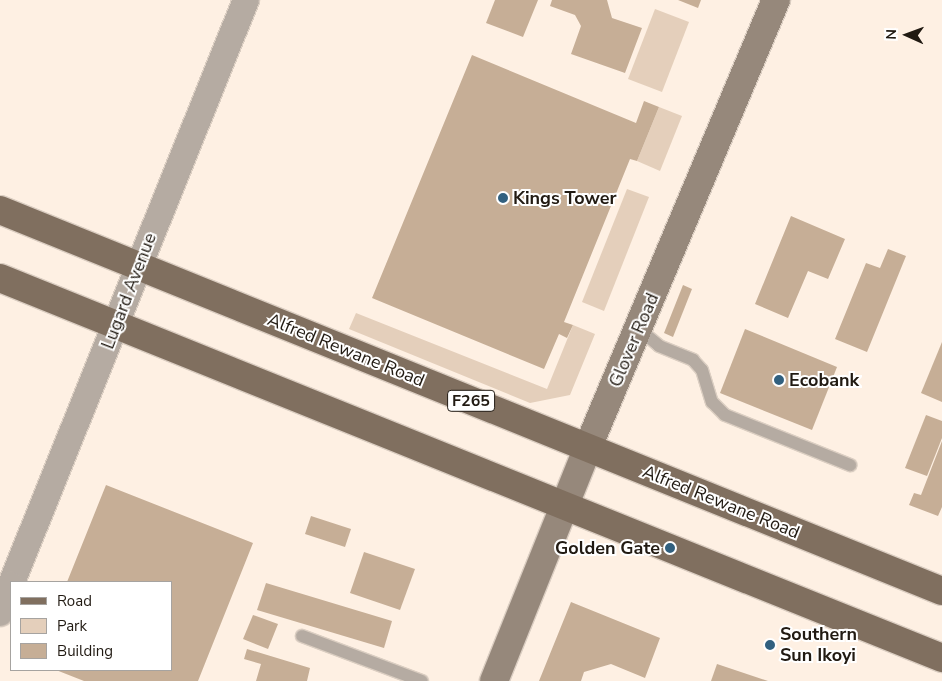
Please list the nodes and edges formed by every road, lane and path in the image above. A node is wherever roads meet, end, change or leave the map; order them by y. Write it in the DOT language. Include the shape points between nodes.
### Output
graph roads {
  1 [pos="246,0"];
  2 [pos="776,0"];
  3 [pos="0,210"];
  4 [pos="138,267"];
  5 [pos="0,278"];
  6 [pos="116,326"];
  7 [pos="639,329"];
  8 [pos="588,447"];
  9 [pos="850,465"];
  10 [pos="564,504"];
  11 [pos="13,581"];
  12 [pos="10,588"];
  13 [pos="942,592"];
  14 [pos="0,613"];
  15 [pos="302,636"];
  16 [pos="942,658"];
  17 [pos="422,681"];
  18 [pos="494,681"];
  1 -- 4 [label="street, Lugard Avenue"];
  2 -- 7 [label="street, Glover Road"];
  3 -- 4 [label="main road, Alfred Rewane Road / F265"];
  4 -- 6 [label="street, Lugard Avenue"];
  4 -- 8 [label="main road, Alfred Rewane Road / F265"];
  5 -- 6 [label="main road"];
  6 -- 10 [label="main road"];
  6 -- 11 [label="street, Lugard Avenue"];
  7 -- 8 [label="street, Glover Road"];
  7 -- 9 [label="lane" via="659,346 693,360 702,370 712,402 725,415"];
  8 -- 10 [label="street, Glover Road"];
  8 -- 13 [label="main road, Alfred Rewane Road / F265"];
  10 -- 16 [label="main road"];
  10 -- 18 [label="street, Glover Road"];
  12 -- 14 [label="street, Lugard Avenue"];
  15 -- 17 [label="lane"];
}
